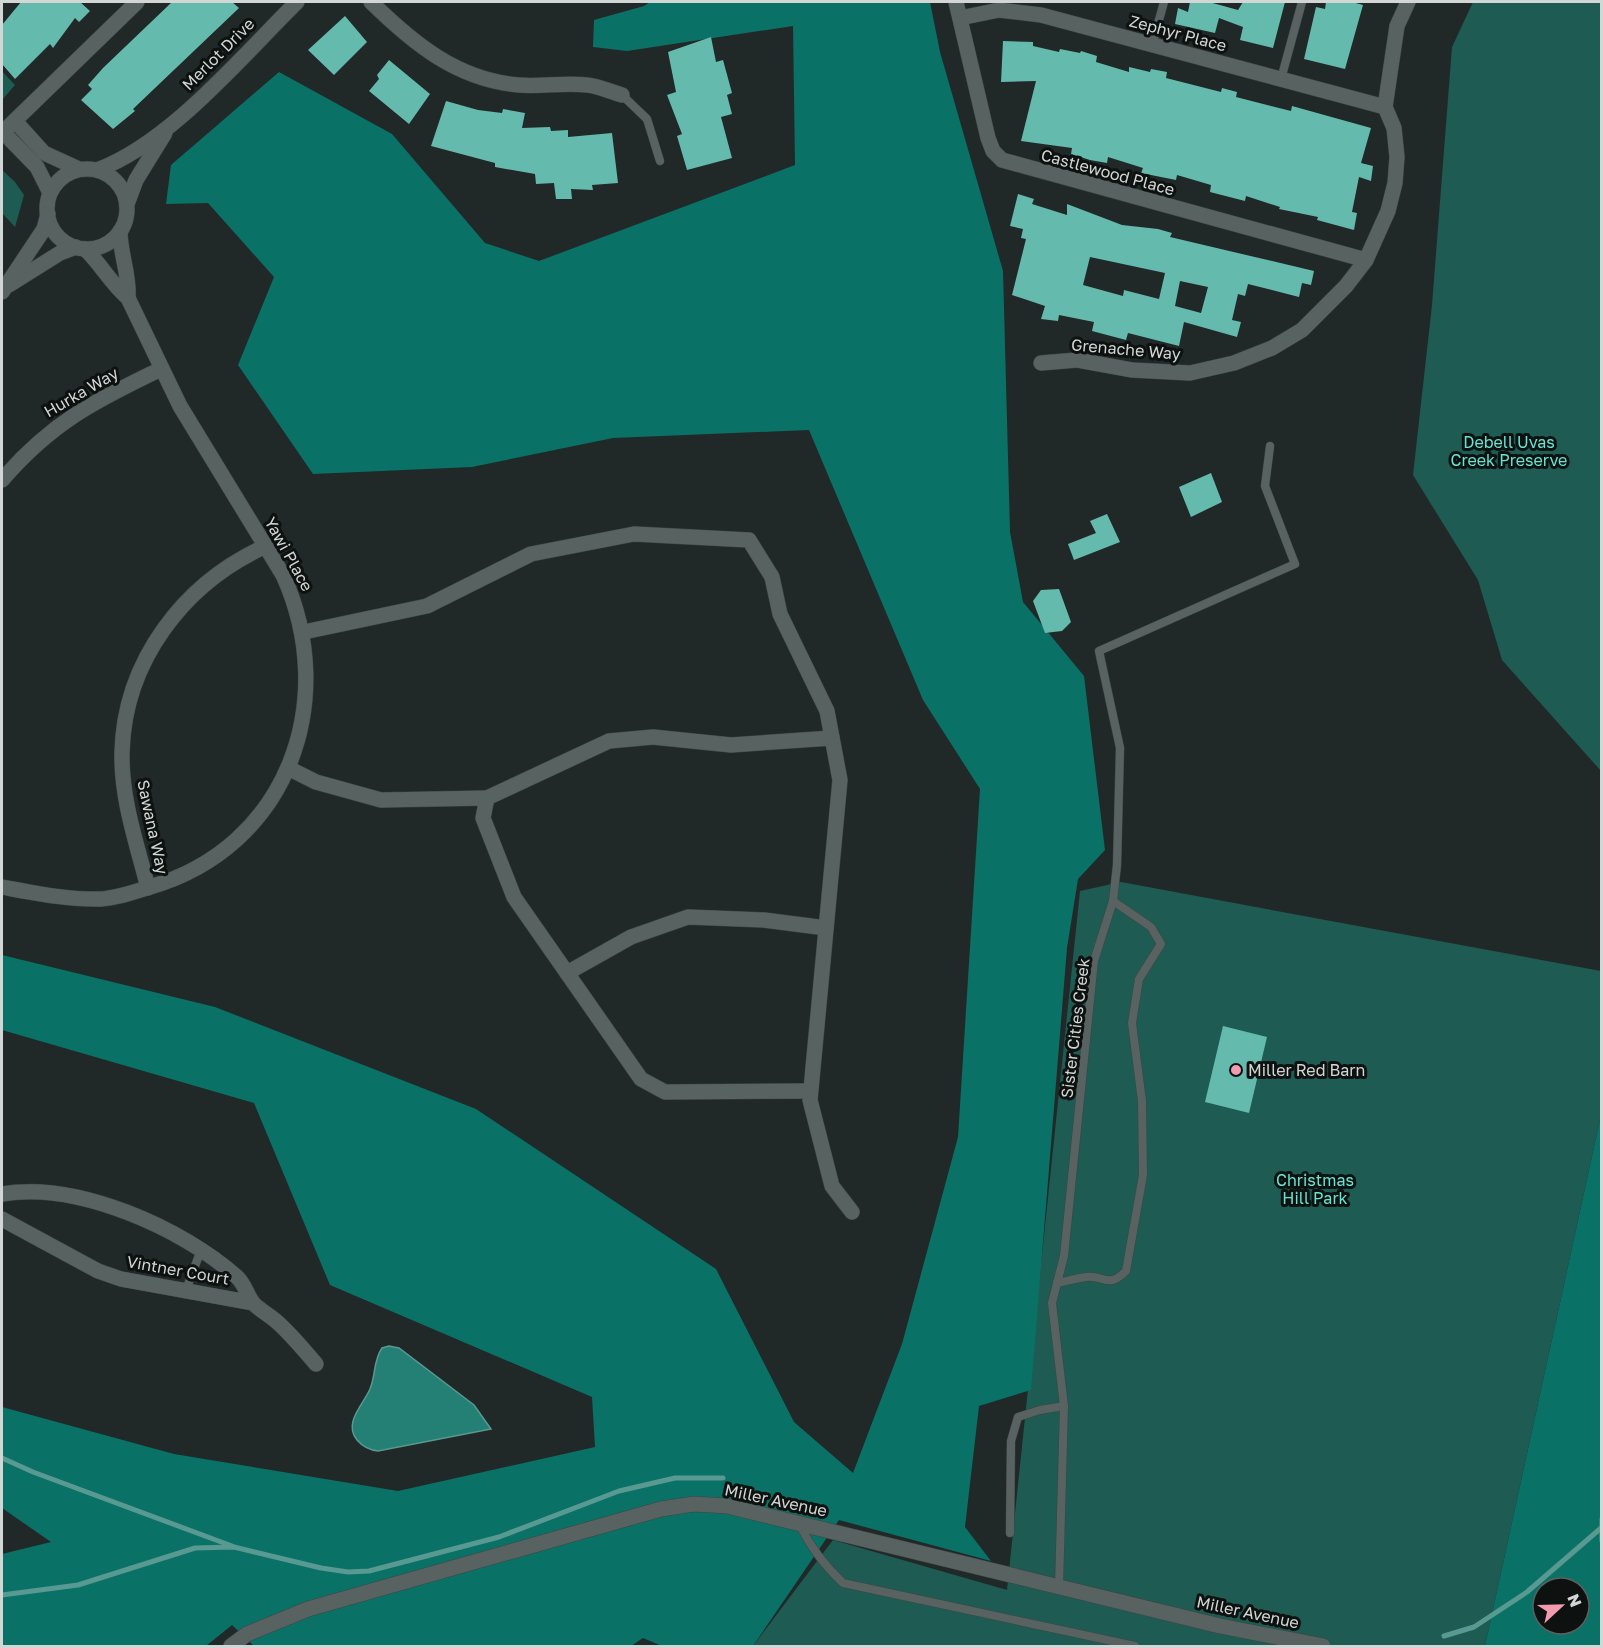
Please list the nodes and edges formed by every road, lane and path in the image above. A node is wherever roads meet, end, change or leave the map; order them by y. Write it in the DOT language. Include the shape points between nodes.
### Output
graph roads {
  1 [pos="137,2"];
  2 [pos="297,2"];
  3 [pos="371,2"];
  4 [pos="956,2"];
  5 [pos="1164,2"];
  6 [pos="1302,2"];
  7 [pos="1408,2"];
  8 [pos="1027,8"];
  9 [pos="960,18"];
  10 [pos="1152,45"];
  11 [pos="1281,79"];
  12 [pos="622,95"];
  13 [pos="1385,107"];
  14 [pos="15,121"];
  15 [pos="165,132"];
  16 [pos="2,133"];
  17 [pos="660,161"];
  18 [pos="79,169"];
  19 [pos="97,170"];
  20 [pos="50,193"];
  21 [pos="127,204"];
  22 [pos="48,214"];
  23 [pos="120,231"];
  24 [pos="80,248"];
  25 [pos="1366,260"];
  26 [pos="5,288"];
  27 [pos="128,298"];
  28 [pos="1041,363"];
  29 [pos="161,369"];
  30 [pos="1270,446"];
  31 [pos="2,480"];
  32 [pos="266,546"];
  33 [pos="304,632"];
  34 [pos="832,738"];
  35 [pos="290,769"];
  36 [pos="487,798"];
  37 [pos="2,887"];
  38 [pos="148,888"];
  39 [pos="1113,901"];
  40 [pos="826,928"];
  41 [pos="567,973"];
  42 [pos="810,1091"];
  43 [pos="2,1194"];
  44 [pos="852,1212"];
  45 [pos="2,1219"];
  46 [pos="201,1250"];
  47 [pos="1057,1283"];
  48 [pos="186,1290"];
  49 [pos="253,1303"];
  50 [pos="316,1364"];
  51 [pos="1064,1406"];
  52 [pos="799,1523"];
  53 [pos="1010,1533"];
  54 [pos="1059,1587"];
  55 [pos="231,1647"];
  56 [pos="1135,1647"];
  57 [pos="1323,1647"];
  1 -- 14 [label="street"];
  2 -- 15 [label="street, Merlot Drive"];
  3 -- 12 [label="street" via="424,50 452,67 517,85 588,85"];
  4 -- 9 [label="street, Castlewood Place"];
  5 -- 10 [label="lane"];
  6 -- 11 [label="lane"];
  7 -- 13 [label="street, Grenache Way" via="1397,26"];
  8 -- 9 [label="street, Zephyr Place"];
  8 -- 10 [label="street, Zephyr Place"];
  9 -- 25 [label="street, Castlewood Place" via="988,138 1002,160"];
  10 -- 11 [label="street, Zephyr Place"];
  11 -- 13 [label="street, Zephyr Place"];
  12 -- 17 [label="lane" via="647,119"];
  13 -- 25 [label="street, Grenache Way" via="1394,128 1395,183 1388,211"];
  14 -- 16 [label="street"];
  14 -- 18 [label="street" via="44,153"];
  15 -- 19 [label="street, Merlot Drive" via="128,157"];
  15 -- 21 [label="street, Merlot Drive" via="136,180"];
  16 -- 20 [label="street" via="37,167"];
  18 -- 19 [label="street, Merlot Drive"];
  18 -- 20 [label="street" via="59,179"];
  19 -- 21 [label="street" via="118,184"];
  20 -- 22 [label="street"];
  21 -- 23 [label="street, Merlot Drive" via="127,216"];
  22 -- 24 [label="street" via="58,237"];
  22 -- 26 [label="street" via="44,229"];
  23 -- 24 [label="street" via="108,243"];
  23 -- 27 [label="street, Merlot Drive"];
  24 -- 26 [label="street" via="60,253"];
  24 -- 27 [label="street"];
  25 -- 28 [label="street, Grenache Way" via="1302,330 1272,348 1234,363 1190,374 1077,360"];
  27 -- 29 [label="street, Yawi Place"];
  29 -- 31 [label="street, Hurka Way" via="72,414 49,431"];
  29 -- 32 [label="street, Yawi Place"];
  30 -- 39 [label="lane, Sister Cities Creek" via="1265,486 1294,564 1099,651 1120,748"];
  32 -- 33 [label="street, Yawi Place" via="296,602"];
  32 -- 38 [label="street, Sawana Way" via="224,570 179,609 145,657 134,685 124,725 123,773"];
  33 -- 34 [label="street" via="427,606 531,554 634,534 749,540 772,578 780,614 827,711"];
  33 -- 35 [label="street, Yawi Place" via="305,700"];
  34 -- 36 [label="street" via="731,745 653,737 609,741"];
  34 -- 40 [label="street" via="840,780"];
  35 -- 36 [label="street" via="316,782 381,800"];
  35 -- 38 [label="street, Yawi Place" via="249,828 226,849 202,867"];
  36 -- 41 [label="street" via="483,818 514,897"];
  37 -- 38 [label="street, Yawi Place" via="103,899"];
  39 -- 47 [label="lane, Sister Cities Creek" via="1094,962 1064,1256"];
  39 -- 47 [label="lane" via="1151,927 1161,944 1139,979 1132,1023 1142,1101 1143,1175 1126,1271 1117,1280 1089,1276"];
  40 -- 41 [label="street" via="764,920 688,917 631,936"];
  40 -- 42 [label="street"];
  41 -- 42 [label="street" via="641,1080 665,1092"];
  42 -- 44 [label="street" via="832,1186"];
  43 -- 46 [label="street, Vintner Court" via="37,1193 83,1200 146,1219"];
  45 -- 48 [label="street, Vintner Court" via="98,1271"];
  46 -- 48 [label="lane"];
  46 -- 49 [label="street, Vintner Court" via="239,1279"];
  47 -- 51 [label="lane, Sister Cities Creek" via="1052,1303"];
  48 -- 49 [label="street, Vintner Court"];
  49 -- 50 [label="street, Vintner Court" via="276,1321"];
  51 -- 53 [label="lane" via="1018,1417 1011,1441"];
  51 -- 54 [label="lane, Sister Cities Creek"];
  52 -- 54 [label="street, Miller Avenue"];
  52 -- 55 [label="street, Miller Avenue" via="727,1506 694,1504 661,1509 308,1609 248,1634"];
  52 -- 56 [label="lane" via="826,1567 843,1582"];
  54 -- 57 [label="street, Miller Avenue"];
}
